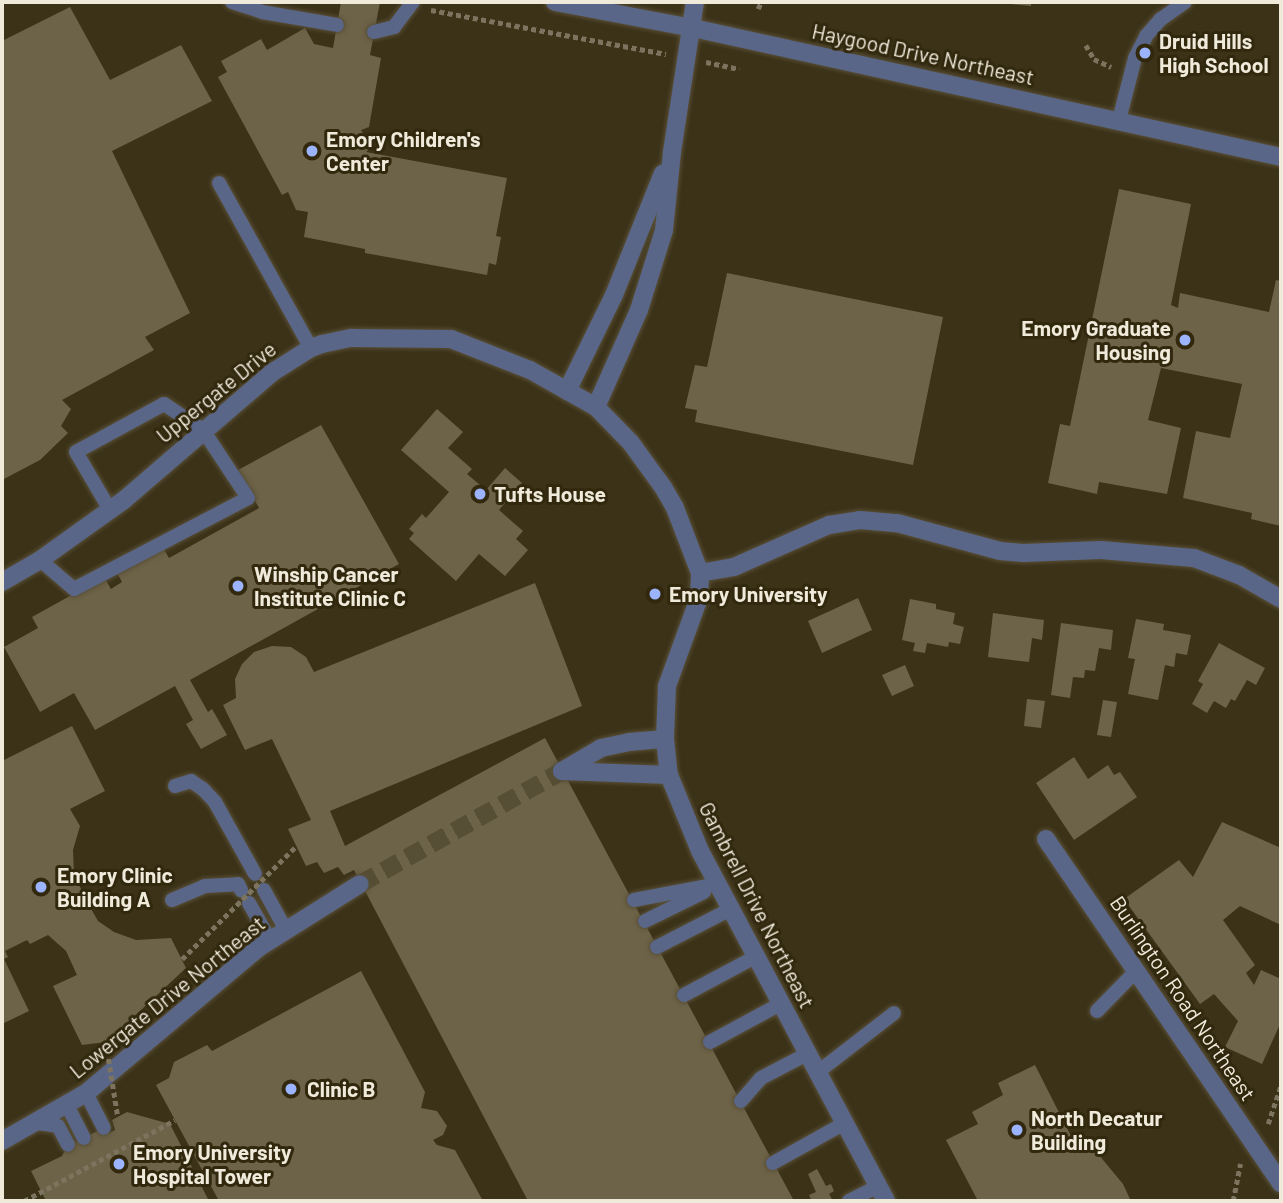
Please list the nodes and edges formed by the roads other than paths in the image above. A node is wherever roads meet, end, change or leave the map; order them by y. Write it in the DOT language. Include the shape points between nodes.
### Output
graph roads {
  1 [pos="232,2"];
  2 [pos="413,2"];
  3 [pos="555,2"];
  4 [pos="695,2"];
  5 [pos="1185,2"];
  6 [pos="337,25"];
  7 [pos="693,28"];
  8 [pos="374,32"];
  9 [pos="1119,120"];
  10 [pos="672,152"];
  11 [pos="1281,157"];
  12 [pos="219,184"];
  13 [pos="311,348"];
  14 [pos="568,391"];
  15 [pos="597,407"];
  16 [pos="203,430"];
  17 [pos="110,510"];
  18 [pos="40,560"];
  19 [pos="700,573"];
  20 [pos="2,582"];
  21 [pos="1281,599"];
  22 [pos="665,739"];
  23 [pos="669,775"];
  24 [pos="175,786"];
  25 [pos="1046,839"];
  26 [pos="255,874"];
  27 [pos="360,884"];
  28 [pos="718,884"];
  29 [pos="242,890"];
  30 [pos="264,890"];
  31 [pos="172,900"];
  32 [pos="634,900"];
  33 [pos="249,903"];
  34 [pos="731,909"];
  35 [pos="645,921"];
  36 [pos="286,930"];
  37 [pos="270,940"];
  38 [pos="657,947"];
  39 [pos="757,956"];
  40 [pos="1136,971"];
  41 [pos="684,995"];
  42 [pos="782,1003"];
  43 [pos="1097,1011"];
  44 [pos="894,1013"];
  45 [pos="710,1042"];
  46 [pos="809,1054"];
  47 [pos="818,1072"];
  48 [pos="86,1093"];
  49 [pos="741,1101"];
  50 [pos="66,1105"];
  51 [pos="37,1123"];
  52 [pos="845,1123"];
  53 [pos="104,1128"];
  54 [pos="84,1138"];
  55 [pos="2,1141"];
  56 [pos="68,1146"];
  57 [pos="773,1163"];
  58 [pos="1281,1183"];
  59 [pos="882,1194"];
  60 [pos="849,1201"];
  1 -- 6 [label="lane"];
  2 -- 8 [label="lane" via="394,27"];
  3 -- 7 [label="street, Haygood Drive Northeast"];
  4 -- 7 [label="street"];
  5 -- 9 [label="lane" via="1146,36 1135,58"];
  7 -- 9 [label="street, Haygood Drive Northeast"];
  7 -- 10 [label="street"];
  9 -- 11 [label="street, Haygood Drive Northeast"];
  10 -- 14 [label="street" via="614,295"];
  10 -- 15 [label="street" via="664,230 639,310"];
  12 -- 13 [label="lane"];
  13 -- 14 [label="street, Uppergate Drive" via="351,338 451,339 530,370"];
  13 -- 16 [label="street, Uppergate Drive" via="273,372"];
  14 -- 15 [label="street, Uppergate Drive"];
  15 -- 19 [label="street, Uppergate Drive" via="663,487"];
  16 -- 17 [label="street, Uppergate Drive"];
  16 -- 17 [label="lane" via="164,404 76,452"];
  16 -- 18 [label="lane" via="248,498 74,589"];
  17 -- 18 [label="street, Uppergate Drive"];
  18 -- 20 [label="street, Uppergate Drive"];
  19 -- 21 [label="street" via="734,567 830,525 860,520 897,523 1000,551 1101,550 1194,558 1239,575"];
  19 -- 22 [label="street, Gambrell Drive Northeast" via="699,598 667,686"];
  22 -- 23 [label="street, Gambrell Drive Northeast"];
  22 -- 23 [label="street" via="601,748 562,771"];
  23 -- 28 [label="street, Gambrell Drive Northeast"];
  24 -- 26 [label="lane" via="191,782 204,789"];
  25 -- 40 [label="street, Burlington Road Northeast"];
  27 -- 36 [label="street, Lowergate Drive Northeast"];
  28 -- 32 [label="lane"];
  28 -- 34 [label="street, Gambrell Drive Northeast"];
  28 -- 35 [label="lane"];
  29 -- 31 [label="lane" via="238,884 205,886"];
  30 -- 36 [label="lane"];
  33 -- 37 [label="lane"];
  34 -- 38 [label="lane"];
  34 -- 39 [label="street, Gambrell Drive Northeast"];
  36 -- 37 [label="street, Lowergate Drive Northeast"];
  37 -- 48 [label="street, Lowergate Drive Northeast"];
  39 -- 41 [label="lane"];
  39 -- 42 [label="street, Gambrell Drive Northeast"];
  40 -- 43 [label="lane"];
  40 -- 58 [label="street, Burlington Road Northeast"];
  42 -- 45 [label="lane"];
  42 -- 46 [label="street, Gambrell Drive Northeast"];
  44 -- 47 [label="lane"];
  46 -- 47 [label="street, Gambrell Drive Northeast"];
  46 -- 49 [label="lane" via="761,1079"];
  47 -- 52 [label="street, Gambrell Drive Northeast"];
  48 -- 50 [label="street, Lowergate Drive Northeast"];
  48 -- 53 [label="lane"];
  50 -- 51 [label="street, Lowergate Drive Northeast"];
  50 -- 54 [label="lane"];
  51 -- 55 [label="street, Lowergate Drive Northeast"];
  51 -- 56 [label="lane" via="58,1126"];
  52 -- 57 [label="lane"];
  52 -- 59 [label="street, Gambrell Drive Northeast"];
  59 -- 60 [label="lane"];
}
